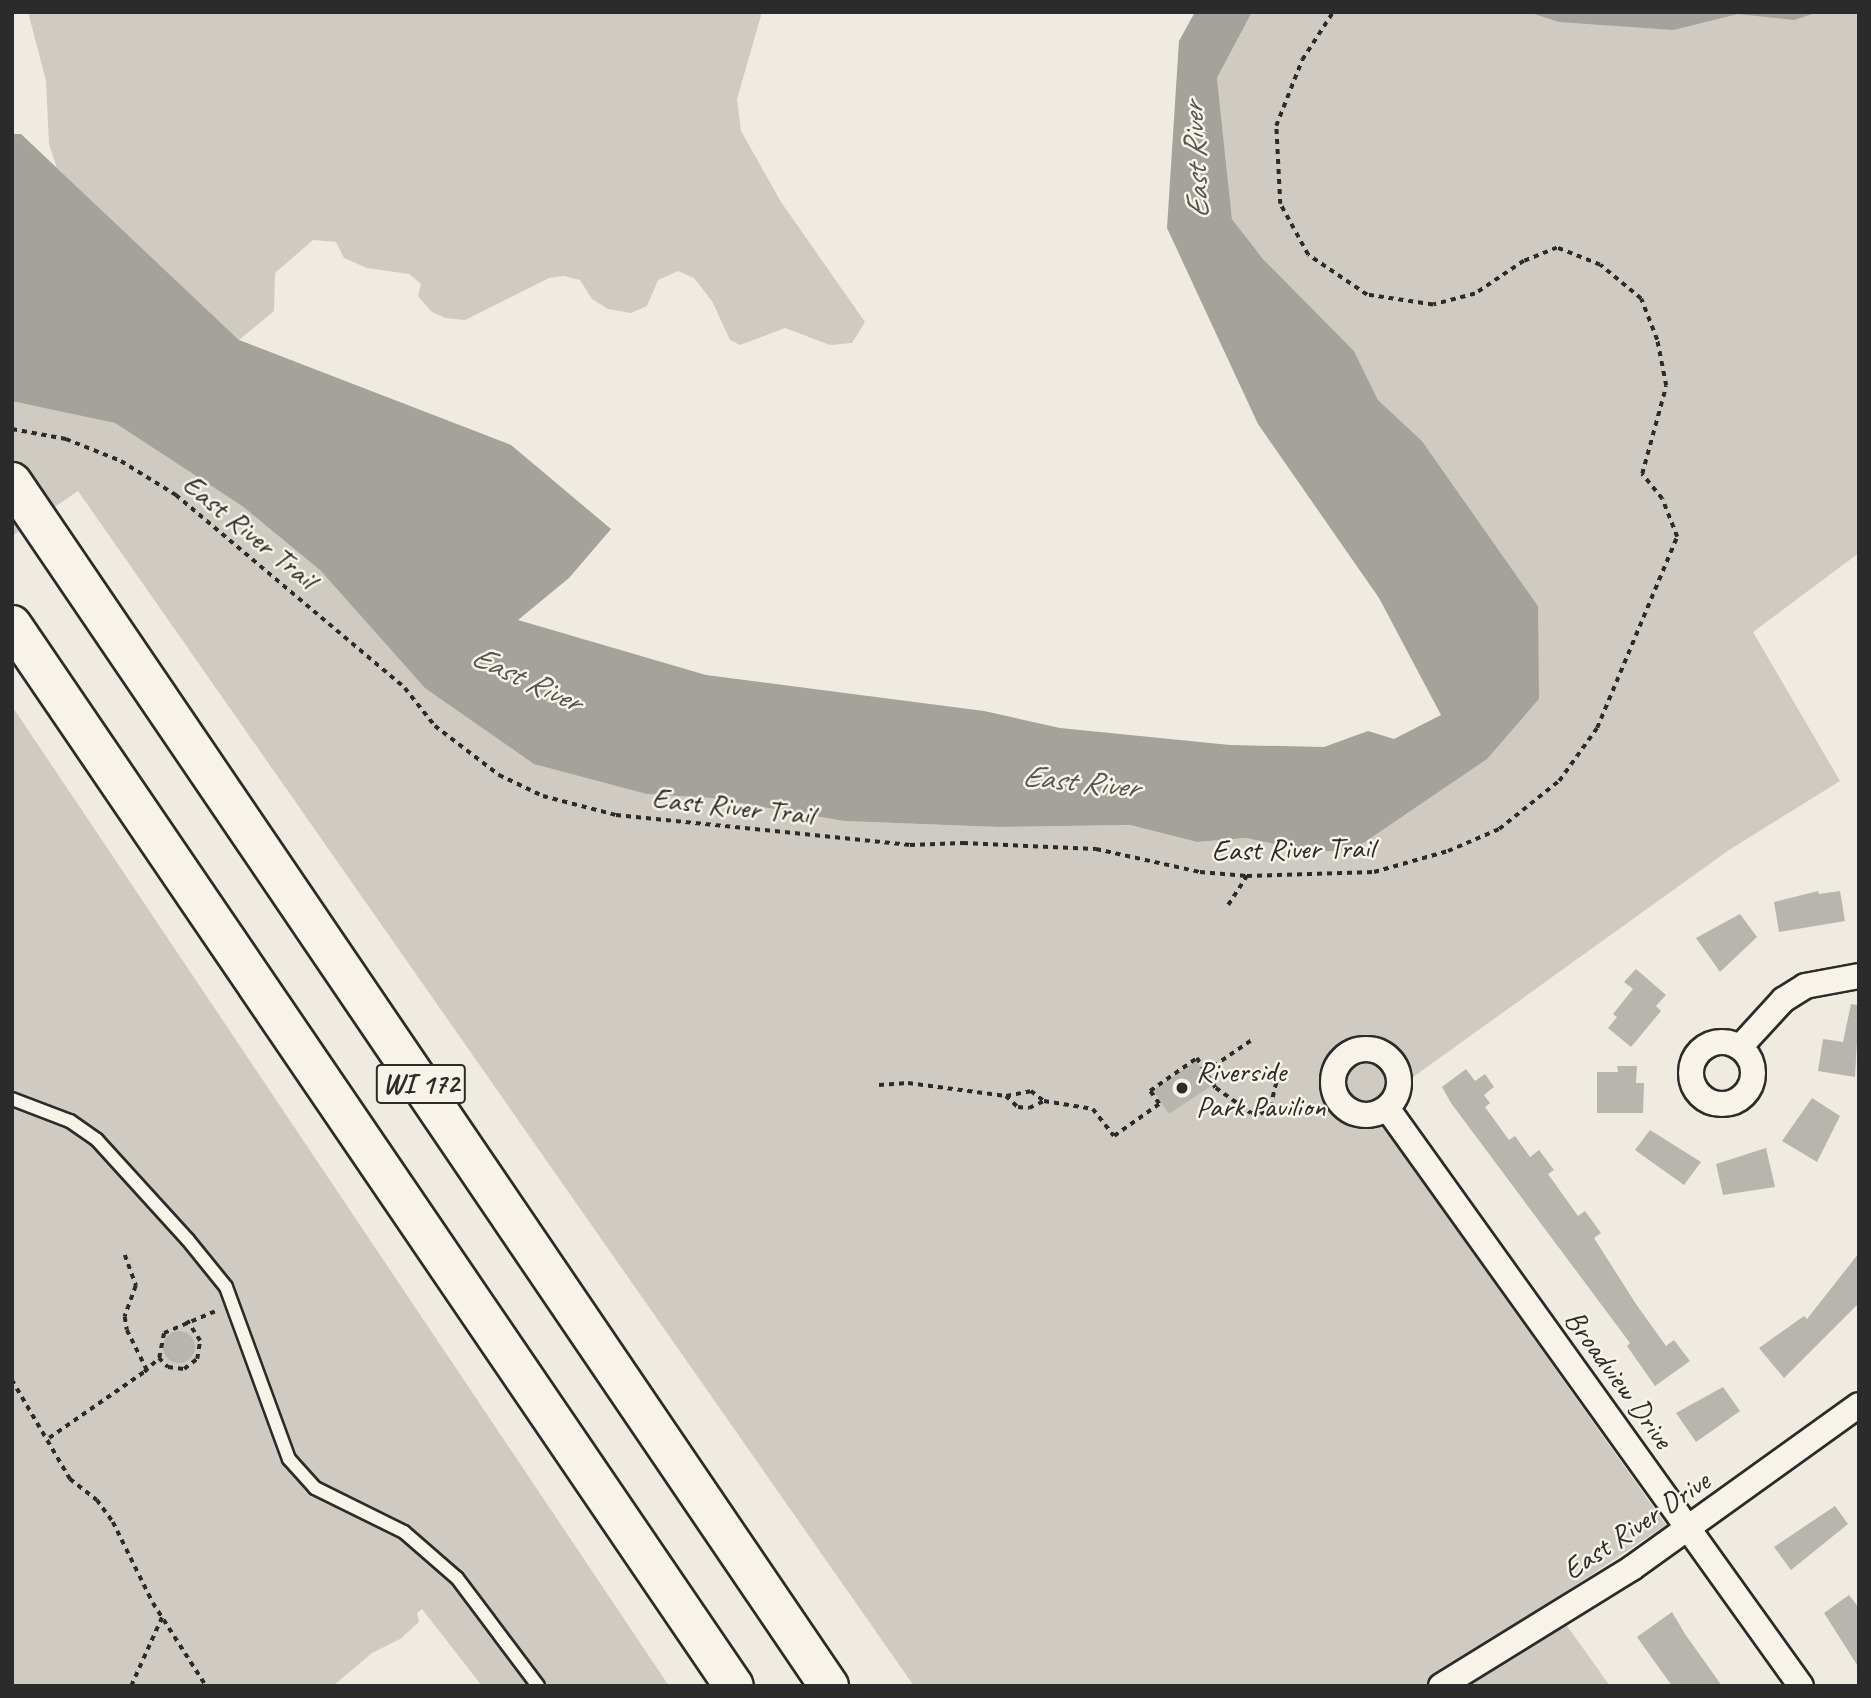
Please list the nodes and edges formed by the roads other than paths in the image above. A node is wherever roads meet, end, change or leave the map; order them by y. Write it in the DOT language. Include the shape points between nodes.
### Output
graph roads {
  1 [pos="12,482"];
  2 [pos="12,625"];
  3 [pos="1859,976"];
  4 [pos="1740,1047"];
  5 [pos="12,1099"];
  6 [pos="1387,1108"];
  7 [pos="1859,1405"];
  8 [pos="1688,1529"];
  9 [pos="538,1686"];
  10 [pos="734,1686"];
  11 [pos="829,1686"];
  12 [pos="1441,1686"];
  13 [pos="1801,1686"];
  1 -- 11 [label="highway, WI 172"];
  2 -- 10 [label="highway, WI 172"];
  3 -- 4 [label="street" via="1805,986 1783,1000"];
  5 -- 9 [label="lane" via="70,1121 97,1140 188,1240 226,1287 289,1459 315,1488 404,1532 457,1578"];
  6 -- 8 [label="street, Broadview Drive"];
  7 -- 8 [label="street, East River Drive"];
  8 -- 12 [label="street, East River Drive"];
  8 -- 13 [label="street, Broadview Drive"];
}
